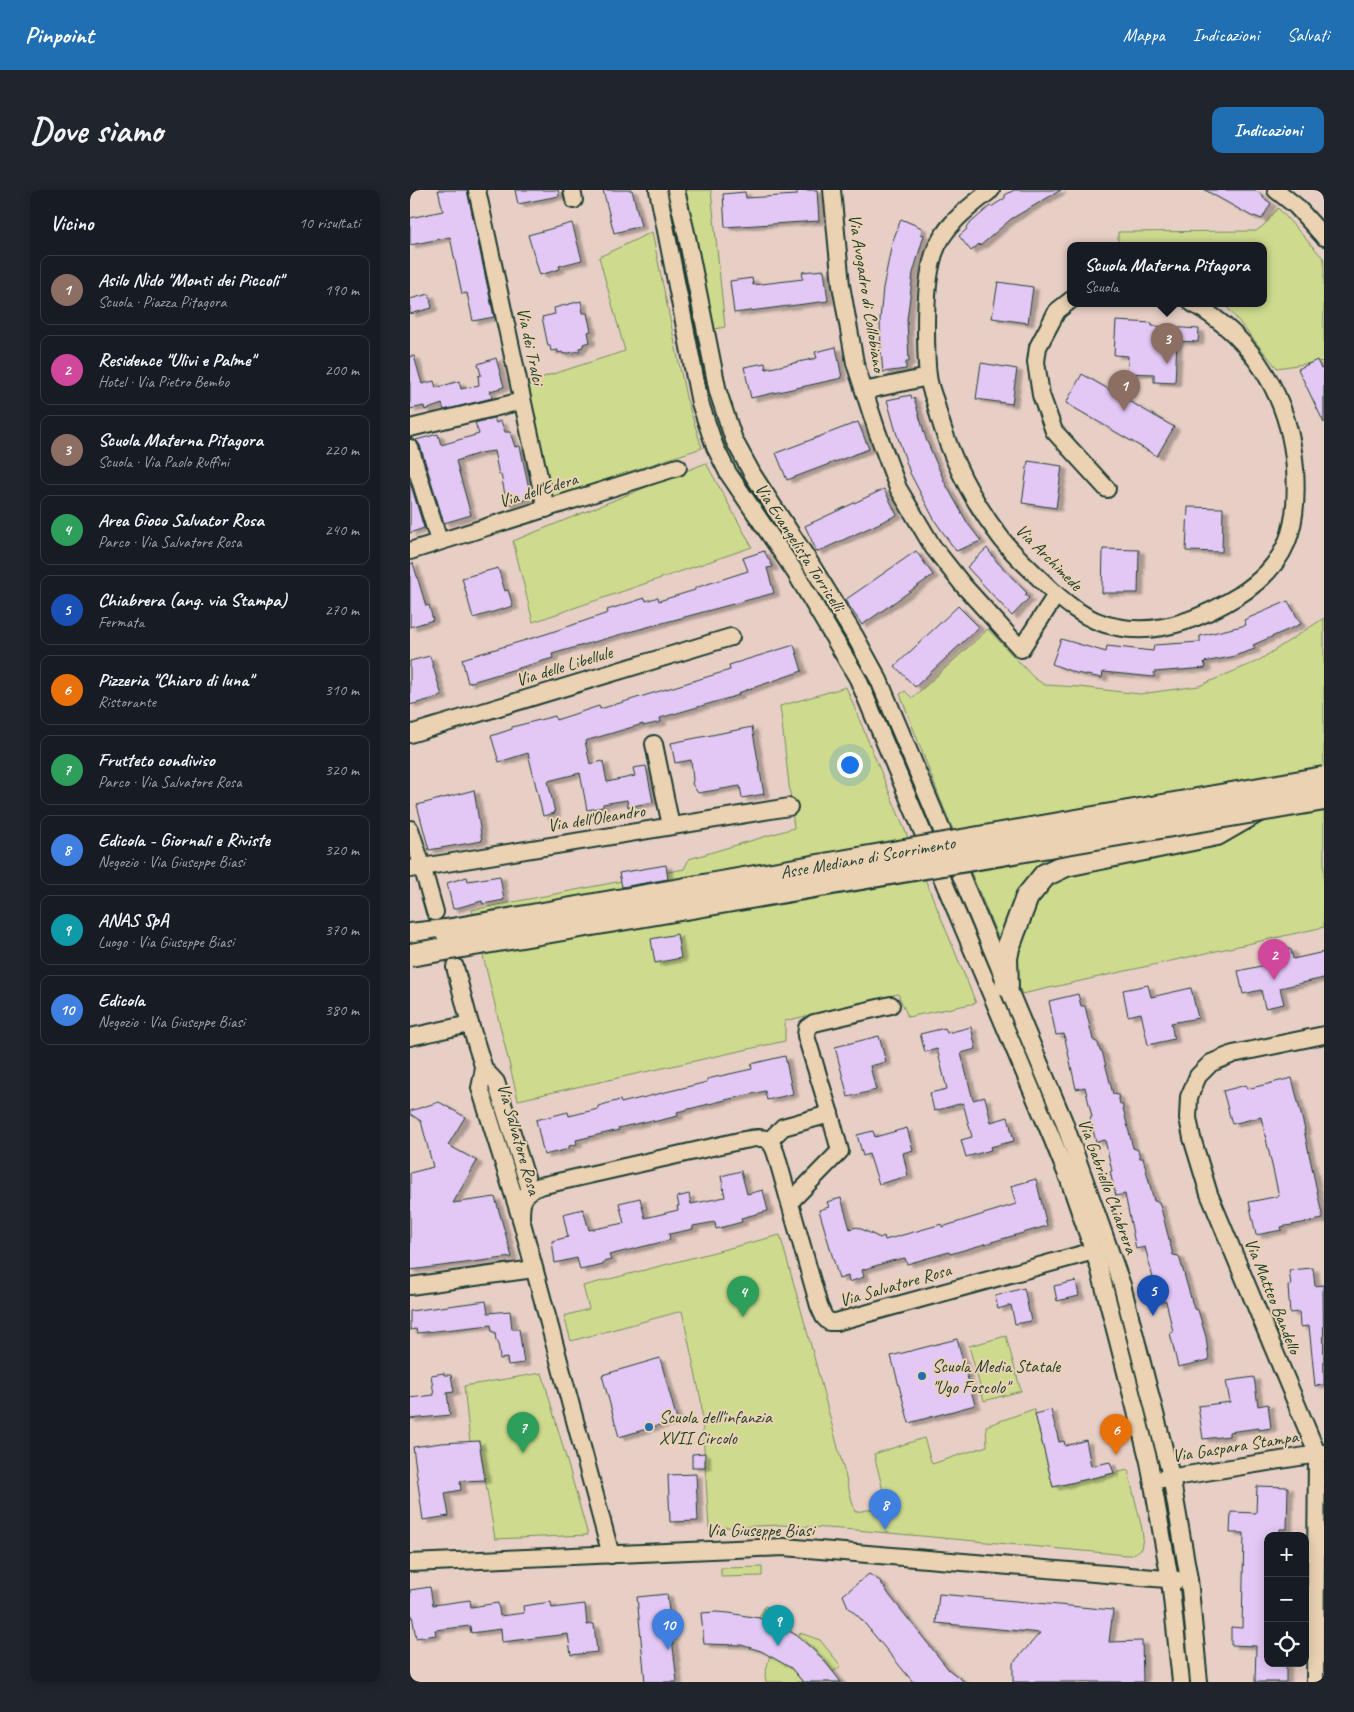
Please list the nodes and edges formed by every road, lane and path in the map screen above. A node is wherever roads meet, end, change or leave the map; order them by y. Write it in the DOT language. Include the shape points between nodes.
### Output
graph roads {
  1 [pos="478,190"];
  2 [pos="658,190"];
  3 [pos="676,190"];
  4 [pos="832,190"];
  5 [pos="991,190"];
  6 [pos="1276,190"];
  7 [pos="1324,237"];
  8 [pos="1067,303"];
  9 [pos="1200,307"];
  10 [pos="928,377"];
  11 [pos="864,391"];
  12 [pos="522,402"];
  13 [pos="410,428"];
  14 [pos="410,448"];
  15 [pos="678,467"];
  16 [pos="1106,489"];
  17 [pos="546,509"];
  18 [pos="439,541"];
  19 [pos="410,551"];
  20 [pos="1056,595"];
  21 [pos="730,637"];
  22 [pos="410,734"];
  23 [pos="654,744"];
  24 [pos="1324,778"];
  25 [pos="1324,799"];
  26 [pos="789,807"];
  27 [pos="1258,810"];
  28 [pos="671,826"];
  29 [pos="410,829"];
  30 [pos="416,867"];
  31 [pos="974,906"];
  32 [pos="434,912"];
  33 [pos="956,912"];
  34 [pos="410,935"];
  35 [pos="410,955"];
  36 [pos="455,967"];
  37 [pos="1006,986"];
  38 [pos="890,1005"];
  39 [pos="470,1024"];
  40 [pos="1324,1035"];
  41 [pos="410,1037"];
  42 [pos="484,1069"];
  43 [pos="830,1114"];
  44 [pos="770,1140"];
  45 [pos="530,1190"];
  46 [pos="790,1201"];
  47 [pos="521,1219"];
  48 [pos="1094,1251"];
  49 [pos="534,1269"];
  50 [pos="410,1286"];
  51 [pos="1320,1453"];
  52 [pos="1171,1476"];
  53 [pos="1153,1481"];
  54 [pos="611,1555"];
  55 [pos="410,1563"];
  56 [pos="1170,1580"];
  57 [pos="1189,1580"];
  58 [pos="1181,1682"];
  59 [pos="1198,1682"];
  60 [pos="1315,1682"];
  1 -- 12 [label="street, Via dei Tralci"];
  2 -- 33 [label="street, Via Evangelista Torricelli" via="700,403 716,447 728,473 795,572 858,679"];
  3 -- 31 [label="street, Via Evangelista Torricelli" via="718,392 734,440 752,475 808,558 870,663"];
  4 -- 11 [label="street, Via Avogadro di Collobiano" via="841,285 855,363"];
  5 -- 10 [label="street, Via Archimede" via="947,229 935,253 926,306"];
  6 -- 7 [label="street" via="1296,206"];
  8 -- 16 [label="street" via="1057,311 1038,347 1036,362 1041,395 1054,431"];
  9 -- 20 [label="street, Via Archimede" via="1213,314 1242,341 1265,372 1284,411 1294,453 1296,502 1286,547 1279,559 1251,587 1212,610 1160,628 1114,627 1076,610"];
  10 -- 11 [label="street"];
  10 -- 20 [label="street, Via Archimede" via="940,423 960,471 981,508 1002,539"];
  11 -- 20 [label="street, Via Avogadro di Collobiano" via="898,488 915,518 963,585 1021,650"];
  12 -- 13 [label="street"];
  12 -- 17 [label="street, Via dei Tralci"];
  14 -- 18 [label="street"];
  15 -- 17 [label="street, Via dell'Edera"];
  17 -- 18 [label="street, Via dell'Edera"];
  18 -- 19 [label="street, Via dell'Edera"];
  21 -- 22 [label="street, Via delle Libellule"];
  23 -- 28 [label="street"];
  24 -- 34 [label="highway, Asse Mediano di Scorrimento, bridge" via="456,930"];
  25 -- 27 [label="highway, Asse Mediano di Scorrimento, bridge"];
  26 -- 28 [label="street, Via dell'Oleandro"];
  27 -- 35 [label="highway, Asse Mediano di Scorrimento, bridge"];
  27 -- 37 [label="highway" via="1217,834 1081,861 1045,875 1027,898 1008,948"];
  28 -- 30 [label="street, Via dell'Oleandro"];
  29 -- 30 [label="street"];
  30 -- 32 [label="street"];
  31 -- 37 [label="street, Via Gabriello Chiabrera"];
  33 -- 48 [label="street, Via Gabriello Chiabrera" via="1056,1147"];
  36 -- 39 [label="street, Via Salvatore Rosa"];
  37 -- 52 [label="street, Via Gabriello Chiabrera" via="1063,1119 1122,1285"];
  38 -- 43 [label="street" via="814,1023 807,1028 806,1036"];
  39 -- 41 [label="street"];
  39 -- 42 [label="street, Via Salvatore Rosa"];
  40 -- 51 [label="street, Via Matteo Bandello" via="1234,1054 1211,1063 1198,1076 1189,1097 1188,1118 1209,1194"];
  42 -- 45 [label="street, Via Salvatore Rosa" via="496,1082"];
  42 -- 47 [label="street, Via Salvatore Rosa" via="480,1088"];
  43 -- 44 [label="street" via="784,1127"];
  43 -- 46 [label="street" via="840,1151"];
  44 -- 45 [label="street, Via Salvatore Rosa" via="739,1141 553,1182"];
  44 -- 46 [label="street, Via Salvatore Rosa"];
  45 -- 47 [label="street, Via Salvatore Rosa" via="523,1199"];
  46 -- 48 [label="street, Via Salvatore Rosa" via="819,1306 829,1322"];
  47 -- 49 [label="street, Via Salvatore Rosa"];
  48 -- 53 [label="street, Via Gabriello Chiabrera"];
  49 -- 50 [label="street"];
  49 -- 54 [label="street, Via Salvatore Rosa"];
  51 -- 52 [label="street, Via Gaspara Stampa"];
  51 -- 60 [label="street, Via Matteo Bandello"];
  52 -- 53 [label="street, Via Gaspara Stampa"];
  52 -- 57 [label="street, Via Gabriello Chiabrera"];
  53 -- 56 [label="street, Via Gabriello Chiabrera"];
  54 -- 55 [label="street, Via Giuseppe Biasi"];
  54 -- 56 [label="street, Via Giuseppe Biasi" via="784,1547"];
  56 -- 57 [label="street"];
  56 -- 58 [label="street, Via Gabriello Chiabrera"];
  57 -- 59 [label="street, Via Gabriello Chiabrera"];
}
